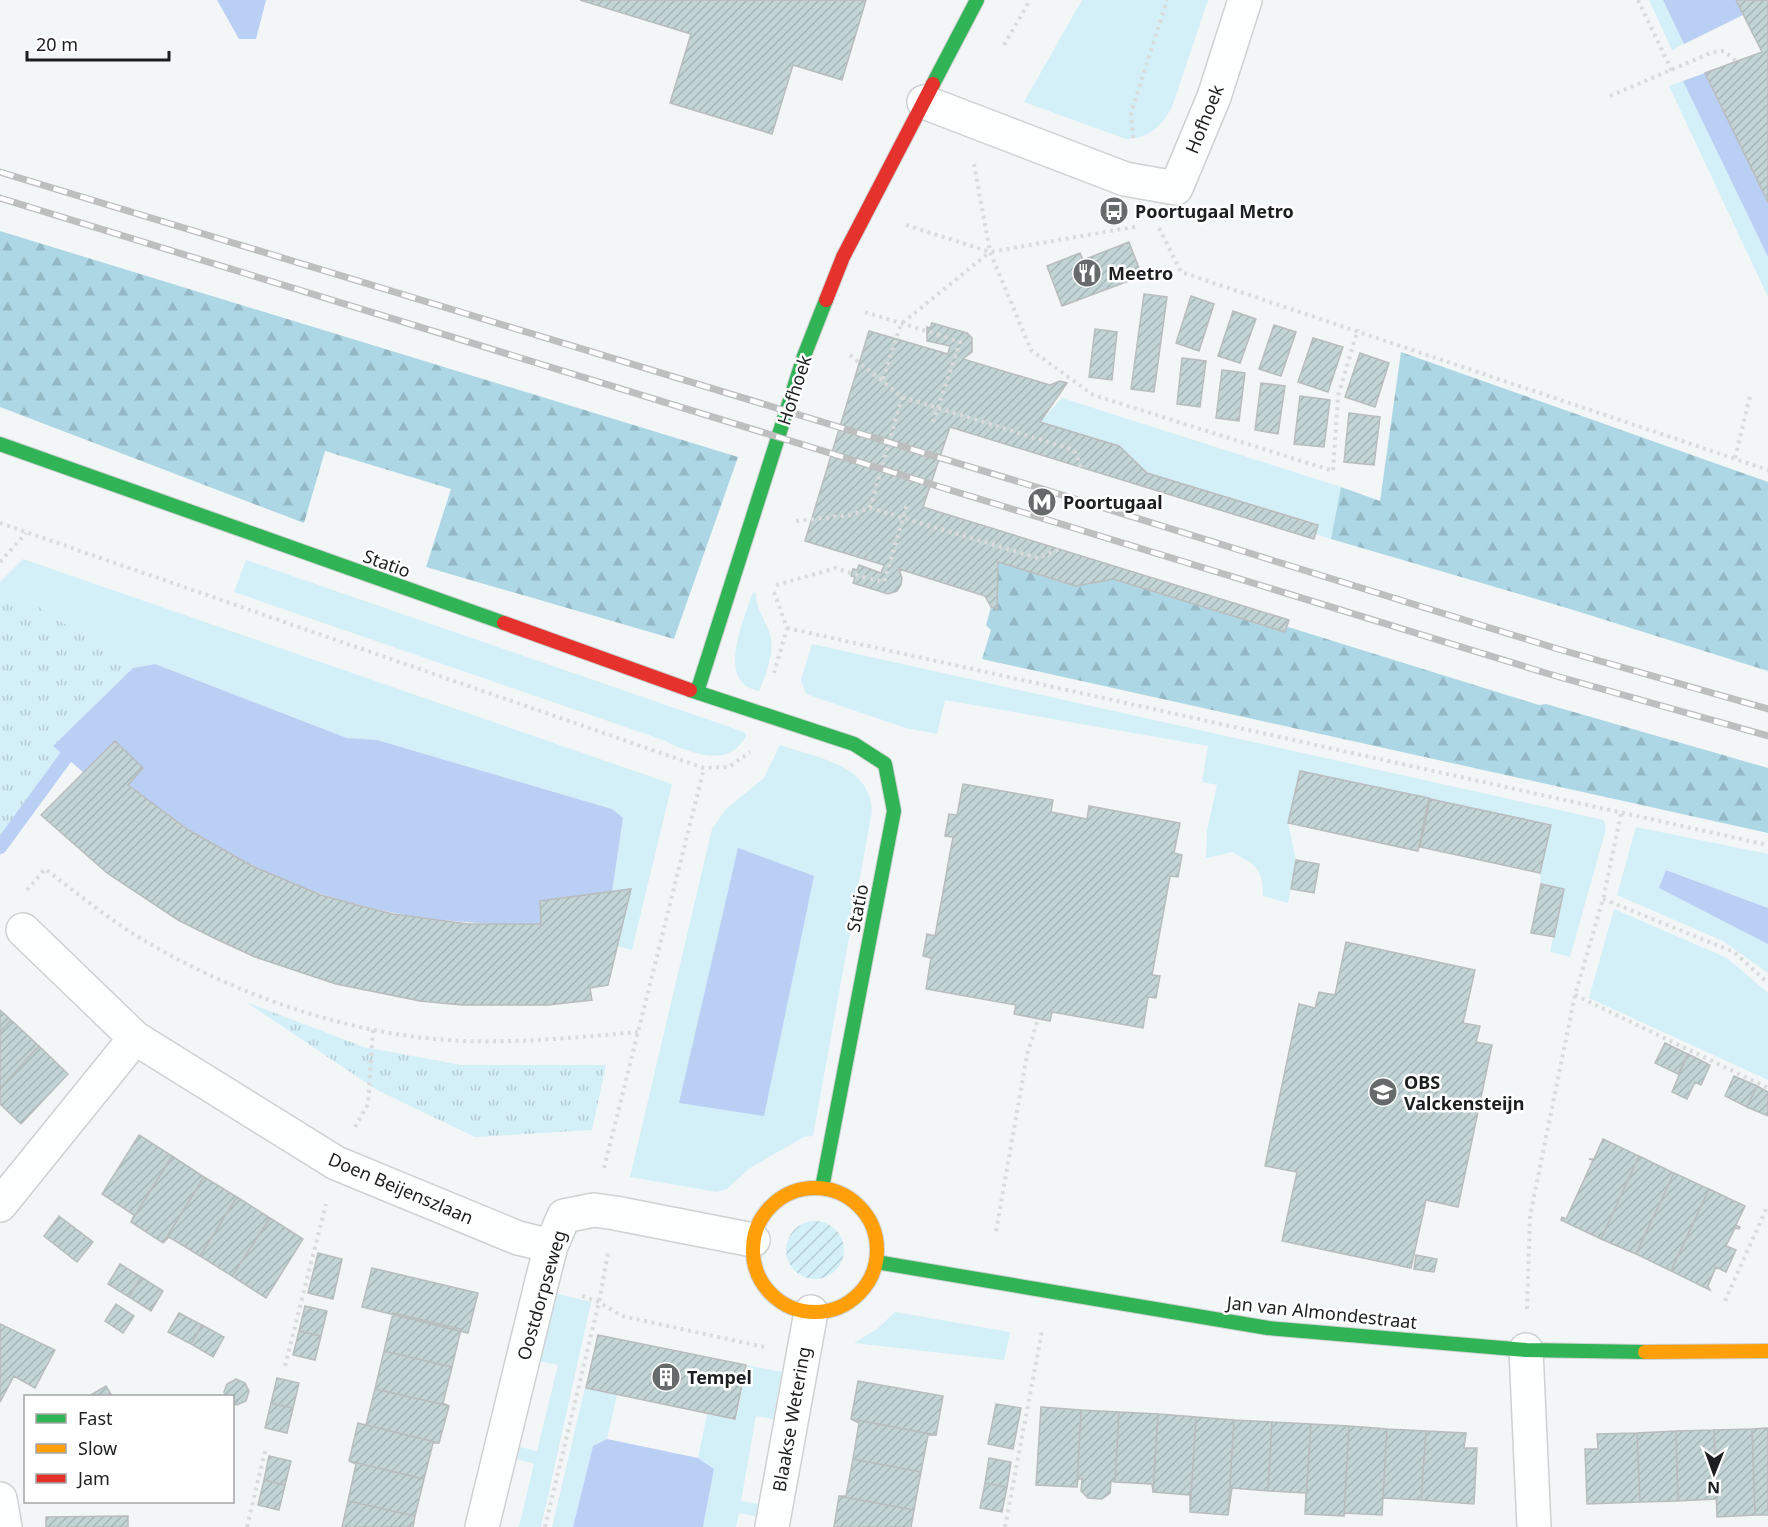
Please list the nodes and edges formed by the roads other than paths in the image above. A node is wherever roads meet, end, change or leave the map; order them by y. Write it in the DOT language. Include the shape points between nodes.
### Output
graph roads {
  1 [pos="977,0"];
  2 [pos="1245,0"];
  3 [pos="924,102"];
  4 [pos="0,444"];
  5 [pos="697,692"];
  6 [pos="23,930"];
  7 [pos="135,1038"];
  8 [pos="822,1188"];
  9 [pos="0,1204"];
  10 [pos="753,1240"];
  11 [pos="551,1246"];
  12 [pos="876,1262"];
  13 [pos="811,1312"];
  14 [pos="1526,1350"];
  15 [pos="1768,1351"];
  16 [pos="0,1499"];
  17 [pos="5,1527"];
  18 [pos="482,1527"];
  19 [pos="772,1527"];
  20 [pos="1534,1527"];
  1 -- 3 [label="street, Hofhoek"];
  2 -- 3 [label="street, Hofhoek" via="1214,97 1176,188 1125,179"];
  3 -- 5 [label="street, Hofhoek" via="843,257 804,356"];
  4 -- 5 [label="street, Statio"];
  5 -- 8 [label="street, Statio" via="854,744 885,764 894,811"];
  6 -- 7 [label="street, Doen Beijenszlaan"];
  7 -- 9 [label="street"];
  7 -- 11 [label="street, Doen Beijenszlaan" via="336,1163 519,1238"];
  8 -- 10 [label="street" via="807,1188 778,1200 758,1225"];
  8 -- 12 [label="street" via="850,1198 861,1208 875,1233"];
  10 -- 11 [label="street, Oostdorpseweg" via="605,1211 564,1216"];
  10 -- 13 [label="street" via="758,1274 767,1289 794,1308"];
  11 -- 18 [label="street, Oostdorpseweg"];
  12 -- 13 [label="street" via="872,1276 853,1299 826,1311"];
  12 -- 14 [label="street, Jan van Almondestraat" via="1268,1328"];
  13 -- 19 [label="street, Blaakse Wetering"];
  14 -- 15 [label="street, Jan van Almondestraat"];
  14 -- 20 [label="street"];
  16 -- 17 [label="street"];
}
